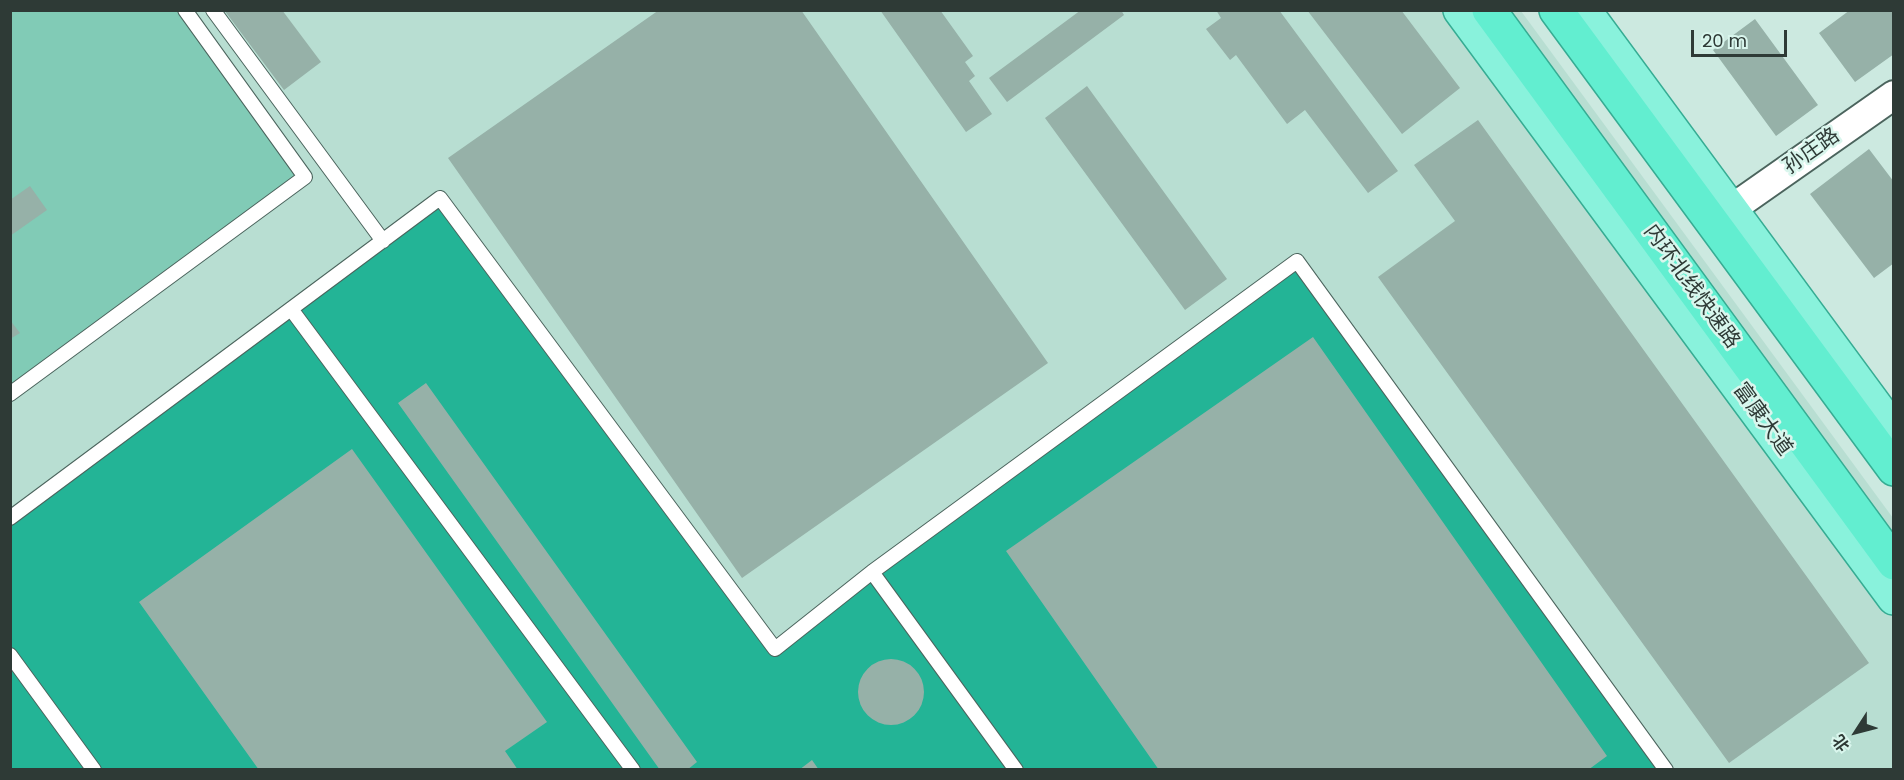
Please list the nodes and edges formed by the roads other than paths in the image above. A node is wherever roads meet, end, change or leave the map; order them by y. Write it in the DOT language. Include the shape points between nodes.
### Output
graph roads {
  1 [pos="185,10"];
  2 [pos="213,10"];
  3 [pos="1460,10"];
  4 [pos="1489,10"];
  5 [pos="1556,10"];
  6 [pos="1584,10"];
  7 [pos="1893,95"];
  8 [pos="1730,210"];
  9 [pos="383,241"];
  10 [pos="291,309"];
  11 [pos="10,394"];
  12 [pos="1893,431"];
  13 [pos="1893,469"];
  14 [pos="10,518"];
  15 [pos="1893,563"];
  16 [pos="872,572"];
  17 [pos="1893,598"];
  18 [pos="10,655"];
  19 [pos="94,770"];
  20 [pos="633,770"];
  21 [pos="1016,770"];
  22 [pos="1666,770"];
  1 -- 11 [label="lane" via="305,177"];
  2 -- 9 [label="lane"];
  3 -- 17 [label="main road, 富康大道"];
  4 -- 15 [label="highway, 内环北线快速路"];
  5 -- 13 [label="highway"];
  6 -- 8 [label="main road"];
  7 -- 8 [label="street, 孙庄路"];
  8 -- 12 [label="main road"];
  9 -- 10 [label="lane"];
  9 -- 16 [label="lane" via="440,198 775,648"];
  10 -- 14 [label="lane"];
  10 -- 20 [label="lane"];
  16 -- 21 [label="lane"];
  16 -- 22 [label="lane" via="1297,261"];
  18 -- 19 [label="lane"];
}
